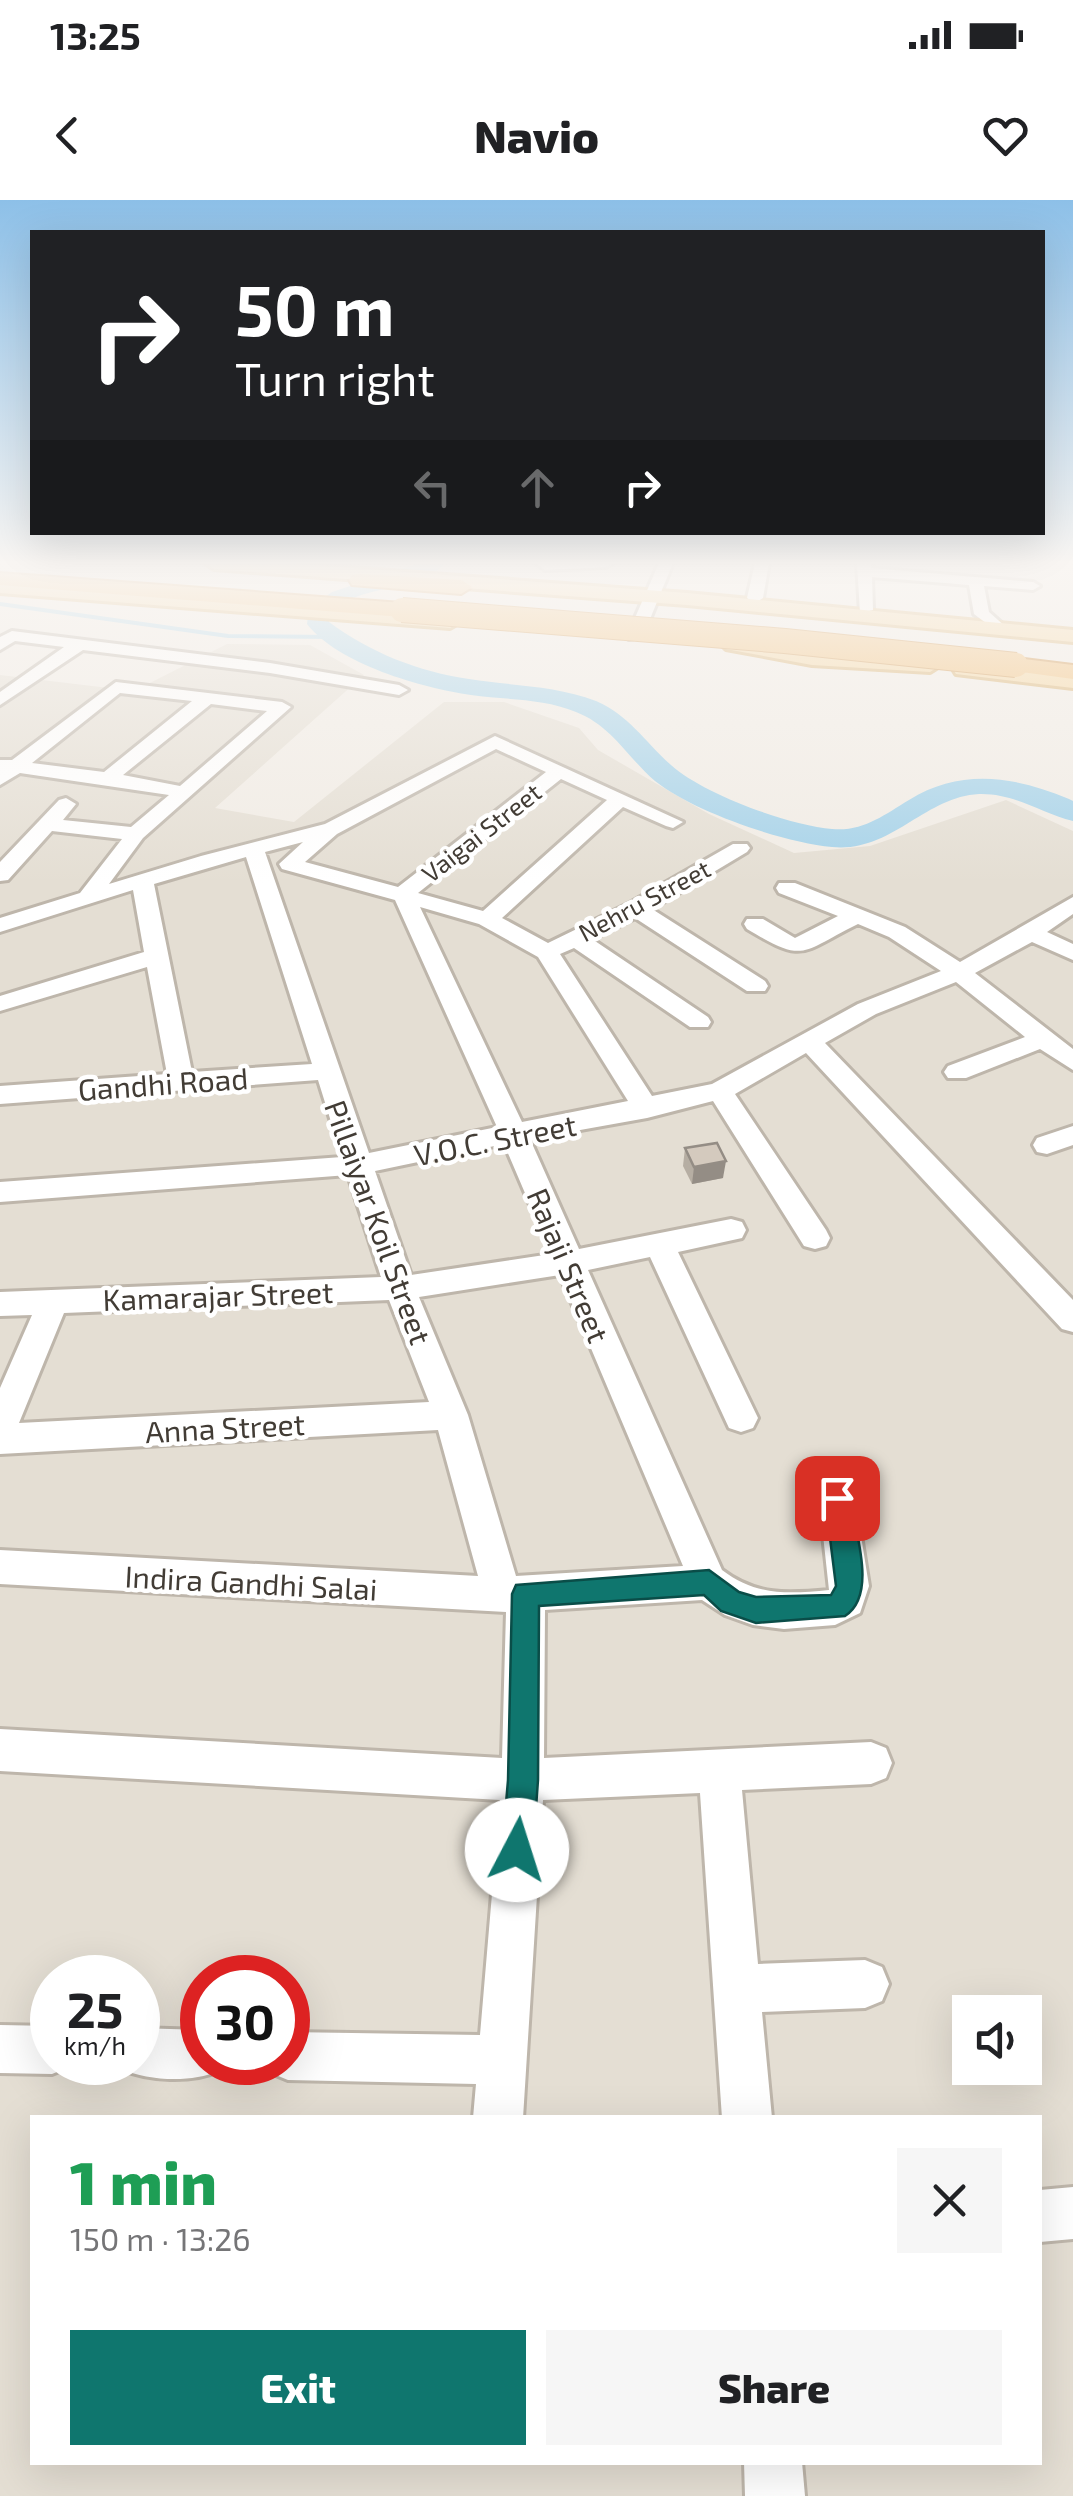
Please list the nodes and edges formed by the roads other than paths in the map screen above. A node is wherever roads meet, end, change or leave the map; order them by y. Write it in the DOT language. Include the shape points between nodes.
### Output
graph roads {
  1 [pos="43,670"];
  2 [pos="136,670"];
  3 [pos="267,670"];
  4 [pos="283,670"];
  5 [pos="970,670"];
  6 [pos="1073,681"];
  7 [pos="116,687"];
  8 [pos="399,690"];
  9 [pos="0,700"];
  10 [pos="206,700"];
  11 [pos="231,701"];
  12 [pos="5,770"];
  13 [pos="558,770"];
  14 [pos="108,778"];
  15 [pos="182,792"];
  16 [pos="620,799"];
  17 [pos="66,804"];
  18 [pos="673,822"];
  19 [pos="46,824"];
  20 [pos="330,830"];
  21 [pos="136,834"];
  22 [pos="209,839"];
  23 [pos="740,848"];
  24 [pos="254,849"];
  25 [pos="193,865"];
  26 [pos="0,875"];
  27 [pos="142,880"];
  28 [pos="787,888"];
  29 [pos="403,894"];
  30 [pos="88,897"];
  31 [pos="1073,904"];
  32 [pos="636,908"];
  33 [pos="856,916"];
  34 [pos="487,919"];
  35 [pos="755,924"];
  36 [pos="0,925"];
  37 [pos="1031,933"];
  38 [pos="574,937"];
  39 [pos="546,952"];
  40 [pos="1073,953"];
  41 [pos="157,956"];
  42 [pos="959,972"];
  43 [pos="756,986"];
  44 [pos="0,1004"];
  45 [pos="700,1022"];
  46 [pos="1043,1039"];
  47 [pos="808,1040"];
  48 [pos="1073,1062"];
  49 [pos="325,1070"];
  50 [pos="957,1072"];
  51 [pos="181,1081"];
  52 [pos="720,1091"];
  53 [pos="0,1095"];
  54 [pos="646,1108"];
  55 [pos="514,1136"];
  56 [pos="359,1165"];
  57 [pos="0,1192"];
  58 [pos="732,1230"];
  59 [pos="816,1238"];
  60 [pos="660,1244"];
  61 [pos="567,1263"];
  62 [pos="400,1288"];
  63 [pos="54,1302"];
  64 [pos="0,1304"];
  65 [pos="1073,1320"];
  66 [pos="451,1415"];
  67 [pos="740,1418"];
  68 [pos="0,1428"];
  69 [pos="0,1439"];
  70 [pos="837,1498"];
  71 [pos="0,1567"];
  72 [pos="709,1582"];
  73 [pos="514,1595"];
  74 [pos="0,1750"];
  75 [pos="872,1764"];
  76 [pos="718,1768"];
  77 [pos="523,1780"];
  78 [pos="865,1984"];
  79 [pos="736,1988"];
  80 [pos="0,2050"];
  81 [pos="30,2050"];
  82 [pos="310,2056"];
  83 [pos="500,2060"];
  84 [pos="498,2115"];
  85 [pos="746,2115"];
  86 [pos="1073,2212"];
  87 [pos="1042,2216"];
  88 [pos="773,2465"];
  89 [pos="776,2496"];
  1 -- 9 [label="street"];
  2 -- 7 [label="street"];
  3 -- 11 [label="street"];
  4 -- 8 [label="street"];
  5 -- 6 [label="main road"];
  7 -- 10 [label="street"];
  7 -- 12 [label="street"];
  10 -- 11 [label="street"];
  10 -- 14 [label="street"];
  11 -- 15 [label="street" via="282,707"];
  12 -- 14 [label="street"];
  13 -- 16 [label="street"];
  13 -- 20 [label="street" via="495,742"];
  13 -- 29 [label="street, Vaigai Street"];
  14 -- 15 [label="street"];
  15 -- 21 [label="street"];
  16 -- 18 [label="street"];
  16 -- 34 [label="street"];
  17 -- 19 [label="street"];
  19 -- 21 [label="street"];
  19 -- 26 [label="street"];
  20 -- 24 [label="street"];
  20 -- 29 [label="street" via="290,864"];
  21 -- 30 [label="street"];
  22 -- 25 [label="street"];
  23 -- 32 [label="street, Nehru Street"];
  24 -- 25 [label="street"];
  24 -- 49 [label="street, Pillaiyar Koil Street"];
  25 -- 27 [label="street"];
  27 -- 30 [label="street"];
  27 -- 41 [label="street"];
  28 -- 33 [label="street"];
  29 -- 34 [label="street"];
  29 -- 55 [label="street, Rajaji Street"];
  30 -- 36 [label="street"];
  31 -- 37 [label="street, V.O.C. Street"];
  32 -- 38 [label="street, Nehru Street"];
  32 -- 43 [label="street"];
  33 -- 35 [label="street" via="794,947"];
  33 -- 42 [label="street" via="897,932"];
  34 -- 39 [label="street"];
  37 -- 40 [label="street"];
  37 -- 42 [label="street, V.O.C. Street"];
  38 -- 39 [label="street, Nehru Street"];
  38 -- 45 [label="street"];
  39 -- 54 [label="street"];
  41 -- 44 [label="street"];
  41 -- 51 [label="street"];
  42 -- 46 [label="street"];
  42 -- 47 [label="street, V.O.C. Street"];
  46 -- 48 [label="street"];
  46 -- 50 [label="street"];
  47 -- 52 [label="street, V.O.C. Street"];
  47 -- 65 [label="street"];
  49 -- 51 [label="street, Gandhi Road"];
  49 -- 56 [label="street, Pillaiyar Koil Street"];
  51 -- 53 [label="street, Gandhi Road"];
  52 -- 54 [label="street, V.O.C. Street"];
  52 -- 59 [label="street"];
  54 -- 55 [label="street, V.O.C. Street"];
  55 -- 56 [label="street, V.O.C. Street"];
  55 -- 61 [label="street, Rajaji Street"];
  56 -- 57 [label="street, V.O.C. Street"];
  56 -- 62 [label="street, Pillaiyar Koil Street"];
  58 -- 60 [label="street, Kamarajar Street"];
  60 -- 61 [label="street, Kamarajar Street"];
  60 -- 67 [label="street"];
  61 -- 62 [label="street, Kamarajar Street"];
  61 -- 72 [label="street, Rajaji Street"];
  62 -- 63 [label="street, Kamarajar Street"];
  62 -- 66 [label="street, Pillaiyar Koil Street"];
  63 -- 64 [label="street, Kamarajar Street"];
  63 -- 68 [label="street"];
  66 -- 69 [label="street, Anna Street"];
  66 -- 73 [label="street, Pillaiyar Koil Street"];
  70 -- 72 [label="street" via="850,1586 846,1600 835,1607 756,1610 731,1602"];
  71 -- 73 [label="street, Indira Gandhi Salai"];
  72 -- 73 [label="street, Indira Gandhi Salai"];
  73 -- 77 [label="street, Pillaiyar Koil Street"];
  74 -- 77 [label="street"];
  75 -- 76 [label="street"];
  76 -- 77 [label="street"];
  76 -- 79 [label="street"];
  77 -- 83 [label="street, Pillaiyar Koil Street"];
  78 -- 79 [label="street"];
  79 -- 85 [label="street"];
  80 -- 81 [label="street"];
  82 -- 83 [label="street"];
  83 -- 84 [label="street, Pillaiyar Koil Street"];
  86 -- 87 [label="street"];
  88 -- 89 [label="street"];
}
